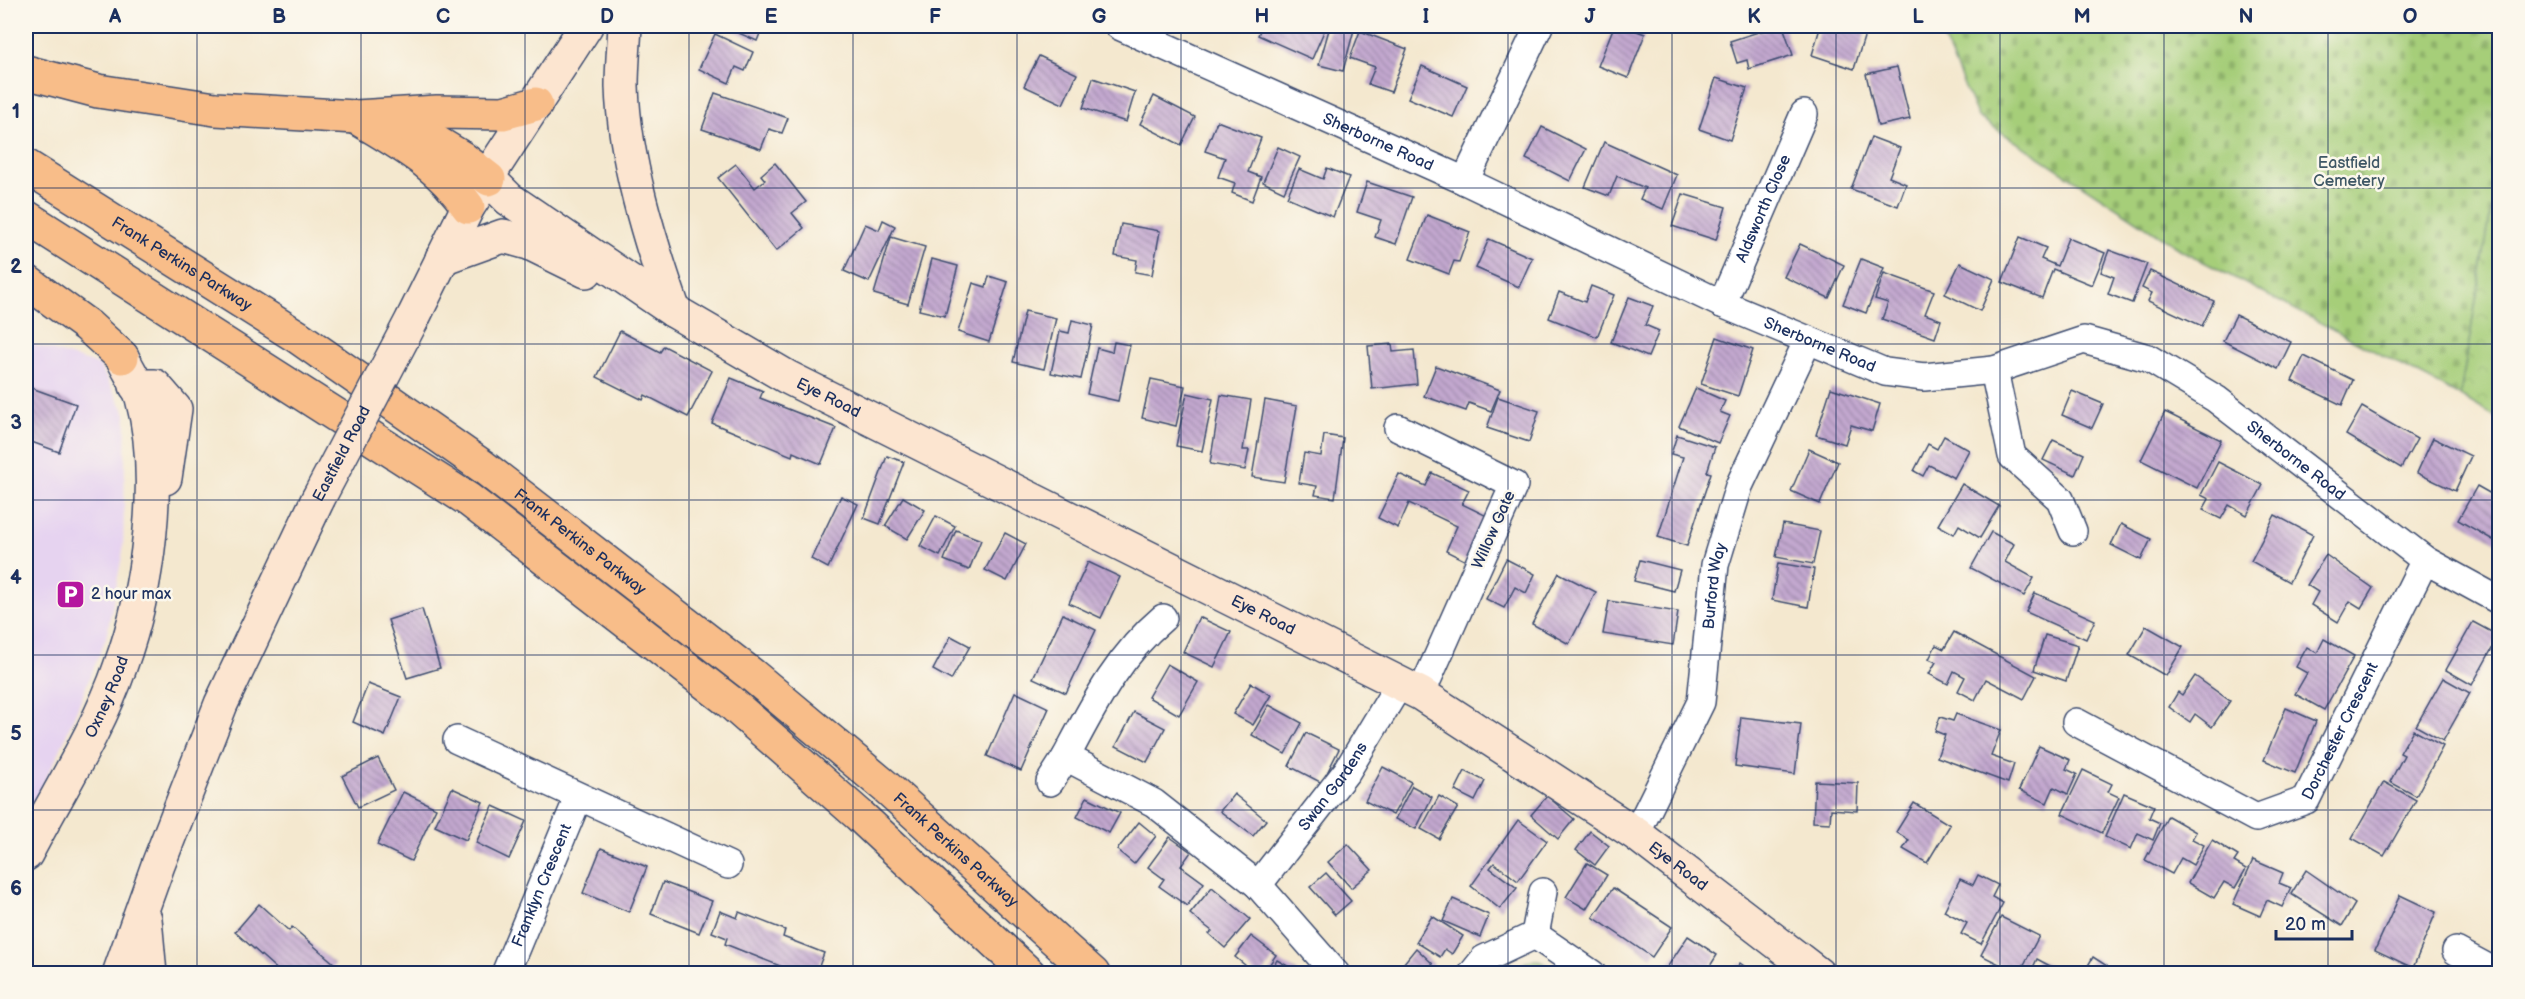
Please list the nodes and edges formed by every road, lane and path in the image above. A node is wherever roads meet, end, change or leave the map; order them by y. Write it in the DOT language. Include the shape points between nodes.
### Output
graph roads {
  1 [pos="586,26"];
  2 [pos="625,26"];
  3 [pos="1119,26"];
  4 [pos="1539,26"];
  5 [pos="26,72"];
  6 [pos="536,104"];
  7 [pos="1804,114"];
  8 [pos="356,117"];
  9 [pos="391,117"];
  10 [pos="26,166"];
  11 [pos="489,179"];
  12 [pos="1465,181"];
  13 [pos="468,207"];
  14 [pos="26,217"];
  15 [pos="442,258"];
  16 [pos="26,281"];
  17 [pos="1722,304"];
  18 [pos="674,311"];
  19 [pos="1808,340"];
  20 [pos="1994,370"];
  21 [pos="129,371"];
  22 [pos="1398,428"];
  23 [pos="2073,531"];
  24 [pos="2425,560"];
  25 [pos="2499,601"];
  26 [pos="1163,618"];
  27 [pos="1411,689"];
  28 [pos="2076,722"];
  29 [pos="457,740"];
  30 [pos="1066,758"];
  31 [pos="1050,782"];
  32 [pos="578,798"];
  33 [pos="1636,834"];
  34 [pos="26,854"];
  35 [pos="728,865"];
  36 [pos="1258,885"];
  37 [pos="1543,892"];
  38 [pos="145,905"];
  39 [pos="1535,935"];
  40 [pos="2456,951"];
  41 [pos="119,974"];
  42 [pos="150,974"];
  43 [pos="505,974"];
  44 [pos="1029,974"];
  45 [pos="1093,974"];
  46 [pos="1336,974"];
  47 [pos="1472,974"];
  48 [pos="1592,974"];
  49 [pos="1818,974"];
  50 [pos="2499,974"];
  1 -- 6 [label="street, Eastfield Road"];
  2 -- 18 [label="street" via="622,85 627,131 641,201"];
  3 -- 12 [label="street, Sherborne Road"];
  4 -- 12 [label="street"];
  5 -- 8 [label="highway" via="98,91 216,109"];
  6 -- 9 [label="highway" via="503,113 437,112"];
  6 -- 11 [label="street, Eastfield Road"];
  7 -- 17 [label="street, Aldsworth Close"];
  8 -- 9 [label="highway"];
  8 -- 13 [label="highway" via="433,166"];
  9 -- 11 [label="highway" via="462,158"];
  10 -- 45 [label="highway, Frank Perkins Parkway" via="298,337 482,466 752,675 878,779"];
  11 -- 13 [label="street, Eastfield Road"];
  11 -- 18 [label="street, Eye Road" via="509,199"];
  12 -- 17 [label="street, Sherborne Road"];
  13 -- 15 [label="street, Eastfield Road"];
  14 -- 44 [label="highway, Frank Perkins Parkway" via="469,500 729,701 859,815"];
  15 -- 18 [label="street, Eye Road" via="503,236 529,243 581,268 647,306"];
  15 -- 38 [label="street, Eastfield Road, bridge" via="318,500 221,704"];
  16 -- 21 [label="highway" via="88,326"];
  17 -- 19 [label="street, Sherborne Road"];
  18 -- 27 [label="street, Eye Road" via="787,377"];
  19 -- 20 [label="street, Sherborne Road" via="1885,372 1924,377"];
  19 -- 33 [label="street, Burford Way" via="1739,486 1715,565 1701,702"];
  20 -- 23 [label="street" via="2012,456 2060,499"];
  20 -- 24 [label="street, Sherborne Road" via="2084,340 2148,358 2216,399"];
  21 -- 34 [label="street, Oxney Road" via="155,386 176,409 169,462 120,668"];
  22 -- 27 [label="street, Willow Gate" via="1514,485"];
  24 -- 25 [label="street, Sherborne Road"];
  24 -- 28 [label="street, Dorchester Crescent" via="2306,800 2256,818"];
  26 -- 30 [label="street" via="1130,651 1102,691"];
  27 -- 33 [label="street, Eye Road"];
  27 -- 36 [label="street, Swan Gardens"];
  29 -- 32 [label="street"];
  30 -- 31 [label="street"];
  30 -- 36 [label="street" via="1154,803"];
  32 -- 35 [label="street"];
  32 -- 43 [label="street, Franklyn Crescent"];
  33 -- 49 [label="street, Eye Road"];
  36 -- 46 [label="street"];
  37 -- 39 [label="street"];
  38 -- 41 [label="street, Eastfield Road"];
  38 -- 42 [label="street, Eastfield Road"];
  39 -- 47 [label="street" via="1484,959"];
  39 -- 48 [label="street"];
  40 -- 50 [label="street"];
}
